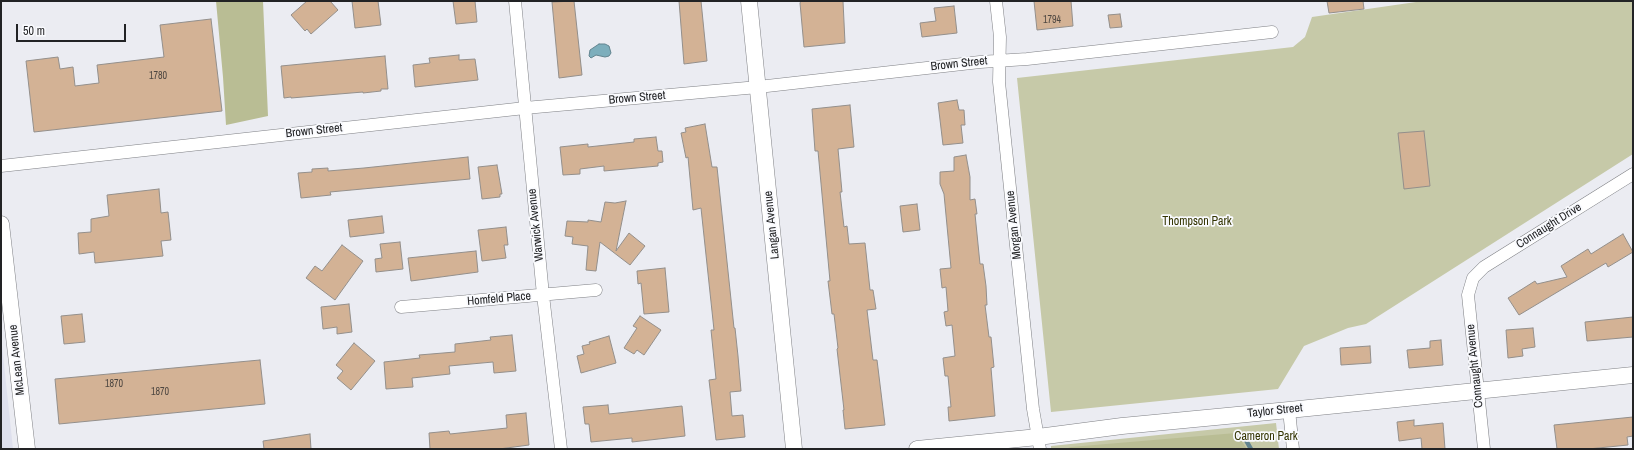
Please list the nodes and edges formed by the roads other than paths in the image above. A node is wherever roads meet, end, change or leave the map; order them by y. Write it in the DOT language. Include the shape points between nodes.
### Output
graph roads {
  1 [pos="515,1"];
  2 [pos="750,1"];
  3 [pos="996,1"];
  4 [pos="1272,32"];
  5 [pos="1000,60"];
  6 [pos="758,87"];
  7 [pos="524,108"];
  8 [pos="1,166"];
  9 [pos="1633,174"];
  10 [pos="1,224"];
  11 [pos="1470,283"];
  12 [pos="596,290"];
  13 [pos="543,295"];
  14 [pos="401,307"];
  15 [pos="1633,375"];
  16 [pos="1478,390"];
  17 [pos="1289,410"];
  18 [pos="1039,443"];
  19 [pos="27,449"];
  20 [pos="560,449"];
  21 [pos="794,449"];
  22 [pos="917,449"];
  23 [pos="1293,449"];
  24 [pos="1484,449"];
  1 -- 7 [label="street, Warwick Avenue"];
  2 -- 6 [label="street, Langan Avenue"];
  3 -- 5 [label="street, Morgan Avenue"];
  4 -- 5 [label="street, Brown Street"];
  5 -- 6 [label="street, Brown Street"];
  5 -- 18 [label="street, Morgan Avenue" via="999,82 1033,409"];
  6 -- 7 [label="street, Brown Street"];
  6 -- 21 [label="street, Langan Avenue"];
  7 -- 8 [label="street, Brown Street"];
  7 -- 13 [label="street, Warwick Avenue"];
  9 -- 11 [label="street, Connaught Drive" via="1484,267 1476,273"];
  10 -- 19 [label="street, McLean Avenue"];
  11 -- 16 [label="street, Connaught Avenue" via="1468,295"];
  12 -- 13 [label="street, Homfeld Place"];
  13 -- 14 [label="street, Homfeld Place"];
  13 -- 20 [label="street, Warwick Avenue"];
  15 -- 16 [label="street, Taylor Street"];
  16 -- 17 [label="street, Taylor Street"];
  16 -- 24 [label="street, Connaught Avenue"];
  17 -- 18 [label="street, Taylor Street" via="1122,426"];
  17 -- 23 [label="street"];
  18 -- 22 [label="street, Taylor Street"];
}
